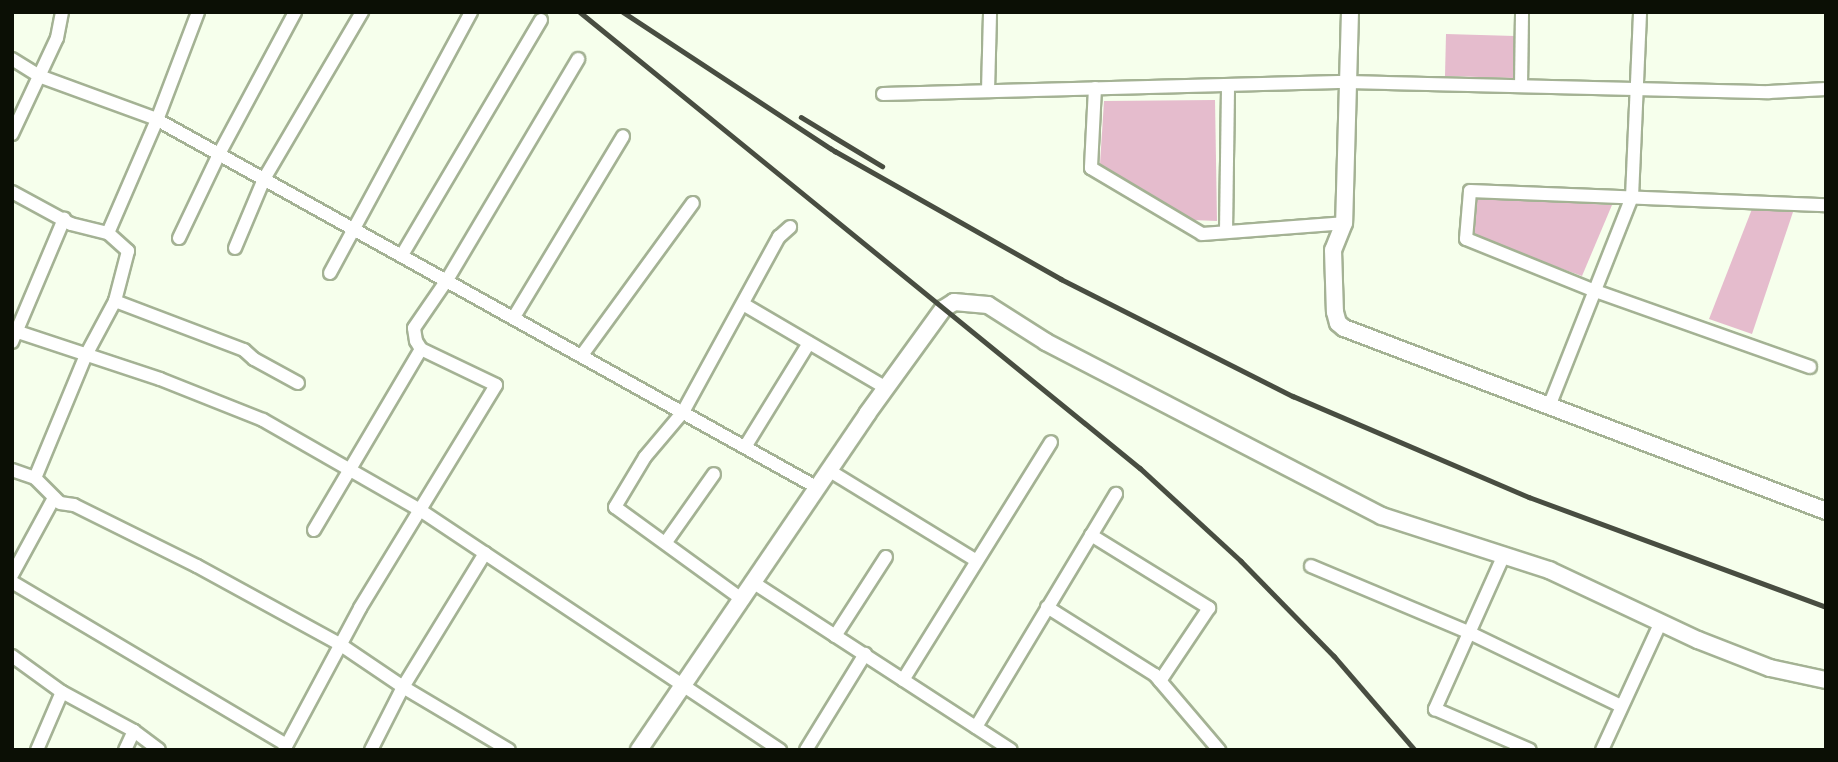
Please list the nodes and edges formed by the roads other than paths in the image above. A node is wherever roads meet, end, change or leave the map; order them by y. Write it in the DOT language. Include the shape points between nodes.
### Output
graph roads {
  1 [pos="62,12"];
  2 [pos="198,12"];
  3 [pos="295,12"];
  4 [pos="362,12"];
  5 [pos="471,12"];
  6 [pos="990,12"];
  7 [pos="1350,12"];
  8 [pos="1522,12"];
  9 [pos="1640,12"];
  10 [pos="541,20"];
  11 [pos="12,59"];
  12 [pos="578,59"];
  13 [pos="39,76"];
  14 [pos="1348,82"];
  15 [pos="1228,85"];
  16 [pos="1521,86"];
  17 [pos="1095,89"];
  18 [pos="1638,89"];
  19 [pos="1826,89"];
  20 [pos="988,91"];
  21 [pos="883,94"];
  22 [pos="157,120"];
  23 [pos="12,134"];
  24 [pos="623,136"];
  25 [pos="219,154"];
  26 [pos="264,179"];
  27 [pos="12,192"];
  28 [pos="1632,197"];
  29 [pos="693,203"];
  30 [pos="1826,205"];
  31 [pos="64,219"];
  32 [pos="1344,223"];
  33 [pos="790,227"];
  34 [pos="354,229"];
  35 [pos="1226,232"];
  36 [pos="108,233"];
  37 [pos="179,238"];
  38 [pos="235,248"];
  39 [pos="402,255"];
  40 [pos="330,273"];
  41 [pos="447,280"];
  42 [pos="1595,291"];
  43 [pos="115,301"];
  44 [pos="743,304"];
  45 [pos="514,317"];
  46 [pos="14,334"];
  47 [pos="809,342"];
  48 [pos="421,349"];
  49 [pos="86,355"];
  50 [pos="582,355"];
  51 [pos="1811,367"];
  52 [pos="298,383"];
  53 [pos="886,388"];
  54 [pos="1549,404"];
  55 [pos="683,412"];
  56 [pos="1051,442"];
  57 [pos="745,447"];
  58 [pos="349,469"];
  59 [pos="12,470"];
  60 [pos="830,471"];
  61 [pos="714,474"];
  62 [pos="35,478"];
  63 [pos="818,488"];
  64 [pos="1116,494"];
  65 [pos="54,498"];
  66 [pos="420,510"];
  67 [pos="1826,511"];
  68 [pos="314,530"];
  69 [pos="1091,535"];
  70 [pos="666,542"];
  71 [pos="485,554"];
  72 [pos="886,557"];
  73 [pos="1503,557"];
  74 [pos="977,561"];
  75 [pos="1311,566"];
  76 [pos="12,575"];
  77 [pos="12,582"];
  78 [pos="754,583"];
  79 [pos="743,600"];
  80 [pos="1048,607"];
  81 [pos="1661,622"];
  82 [pos="1470,633"];
  83 [pos="835,636"];
  84 [pos="341,645"];
  85 [pos="865,654"];
  86 [pos="12,656"];
  87 [pos="903,680"];
  88 [pos="1826,680"];
  89 [pos="1160,681"];
  90 [pos="684,686"];
  91 [pos="403,687"];
  92 [pos="62,692"];
  93 [pos="1621,706"];
  94 [pos="976,727"];
  95 [pos="134,731"];
  96 [pos="285,748"];
  97 [pos="37,750"];
  98 [pos="125,750"];
  99 [pos="159,750"];
  100 [pos="371,750"];
  101 [pos="509,750"];
  102 [pos="639,750"];
  103 [pos="780,750"];
  104 [pos="806,750"];
  105 [pos="1011,750"];
  106 [pos="1219,750"];
  107 [pos="1530,750"];
  108 [pos="1602,750"];
  1 -- 13 [label="street" via="57,38"];
  2 -- 22 [label="street"];
  3 -- 25 [label="street"];
  4 -- 26 [label="street"];
  5 -- 34 [label="street"];
  6 -- 20 [label="street"];
  7 -- 14 [label="street"];
  8 -- 16 [label="street"];
  9 -- 18 [label="street"];
  10 -- 39 [label="street"];
  11 -- 13 [label="street"];
  12 -- 41 [label="street"];
  13 -- 22 [label="street"];
  13 -- 23 [label="street"];
  14 -- 15 [label="street"];
  14 -- 16 [label="street"];
  14 -- 32 [label="street"];
  15 -- 17 [label="street"];
  15 -- 35 [label="street"];
  16 -- 18 [label="street"];
  17 -- 20 [label="street"];
  17 -- 35 [label="street" via="1091,169 1202,234"];
  18 -- 19 [label="street"];
  18 -- 28 [label="street"];
  20 -- 21 [label="street"];
  22 -- 25 [label="street"];
  22 -- 36 [label="street"];
  24 -- 45 [label="street"];
  25 -- 26 [label="street"];
  25 -- 37 [label="street"];
  26 -- 34 [label="street"];
  26 -- 38 [label="street"];
  27 -- 31 [label="street"];
  28 -- 30 [label="street"];
  28 -- 42 [label="street"];
  28 -- 42 [label="street" via="1470,191 1466,239"];
  29 -- 50 [label="street"];
  31 -- 36 [label="street"];
  31 -- 46 [label="street"];
  32 -- 35 [label="street"];
  32 -- 54 [label="street" via="1333,250 1335,312 1344,328"];
  33 -- 44 [label="street" via="779,237"];
  34 -- 39 [label="street"];
  34 -- 40 [label="street"];
  36 -- 43 [label="street" via="128,251"];
  39 -- 41 [label="street"];
  41 -- 45 [label="street"];
  41 -- 48 [label="street" via="414,328"];
  42 -- 51 [label="street"];
  42 -- 54 [label="street"];
  43 -- 49 [label="street"];
  43 -- 52 [label="street" via="244,350"];
  44 -- 47 [label="street"];
  44 -- 55 [label="street"];
  45 -- 50 [label="street"];
  46 -- 49 [label="street"];
  47 -- 53 [label="street"];
  47 -- 57 [label="street"];
  48 -- 58 [label="street"];
  48 -- 66 [label="street" via="496,386"];
  49 -- 58 [label="street" via="263,420"];
  49 -- 62 [label="street"];
  50 -- 55 [label="street"];
  53 -- 60 [label="street"];
  53 -- 73 [label="street" via="943,309 954,302 988,305 1046,342 1382,516"];
  54 -- 67 [label="street"];
  55 -- 57 [label="street"];
  55 -- 70 [label="street" via="645,457 615,507"];
  56 -- 74 [label="street"];
  57 -- 63 [label="street"];
  58 -- 66 [label="street"];
  58 -- 68 [label="street"];
  59 -- 62 [label="street"];
  60 -- 63 [label="street"];
  60 -- 74 [label="street"];
  61 -- 70 [label="street"];
  62 -- 65 [label="street"];
  63 -- 78 [label="street"];
  64 -- 69 [label="street"];
  65 -- 76 [label="street"];
  65 -- 84 [label="street" via="197,566"];
  66 -- 71 [label="street"];
  66 -- 84 [label="street"];
  69 -- 80 [label="street"];
  69 -- 89 [label="street" via="1209,608"];
  70 -- 79 [label="street"];
  71 -- 90 [label="street"];
  71 -- 91 [label="street"];
  72 -- 83 [label="street"];
  73 -- 81 [label="street" via="1549,570"];
  73 -- 82 [label="street"];
  74 -- 87 [label="street"];
  75 -- 82 [label="street"];
  77 -- 96 [label="street"];
  78 -- 79 [label="street"];
  78 -- 83 [label="street"];
  79 -- 90 [label="street"];
  80 -- 89 [label="street"];
  80 -- 94 [label="street"];
  81 -- 88 [label="street" via="1770,668"];
  81 -- 93 [label="street"];
  82 -- 93 [label="street"];
  82 -- 107 [label="street" via="1435,709"];
  83 -- 85 [label="street"];
  84 -- 91 [label="street"];
  84 -- 96 [label="street"];
  85 -- 87 [label="street"];
  85 -- 104 [label="street"];
  86 -- 92 [label="street"];
  87 -- 94 [label="street"];
  89 -- 106 [label="street"];
  90 -- 102 [label="street"];
  90 -- 103 [label="street"];
  91 -- 100 [label="street"];
  91 -- 101 [label="street"];
  92 -- 95 [label="street"];
  92 -- 97 [label="street"];
  93 -- 108 [label="street"];
  94 -- 105 [label="street"];
  95 -- 98 [label="street"];
  95 -- 99 [label="street"];
}
